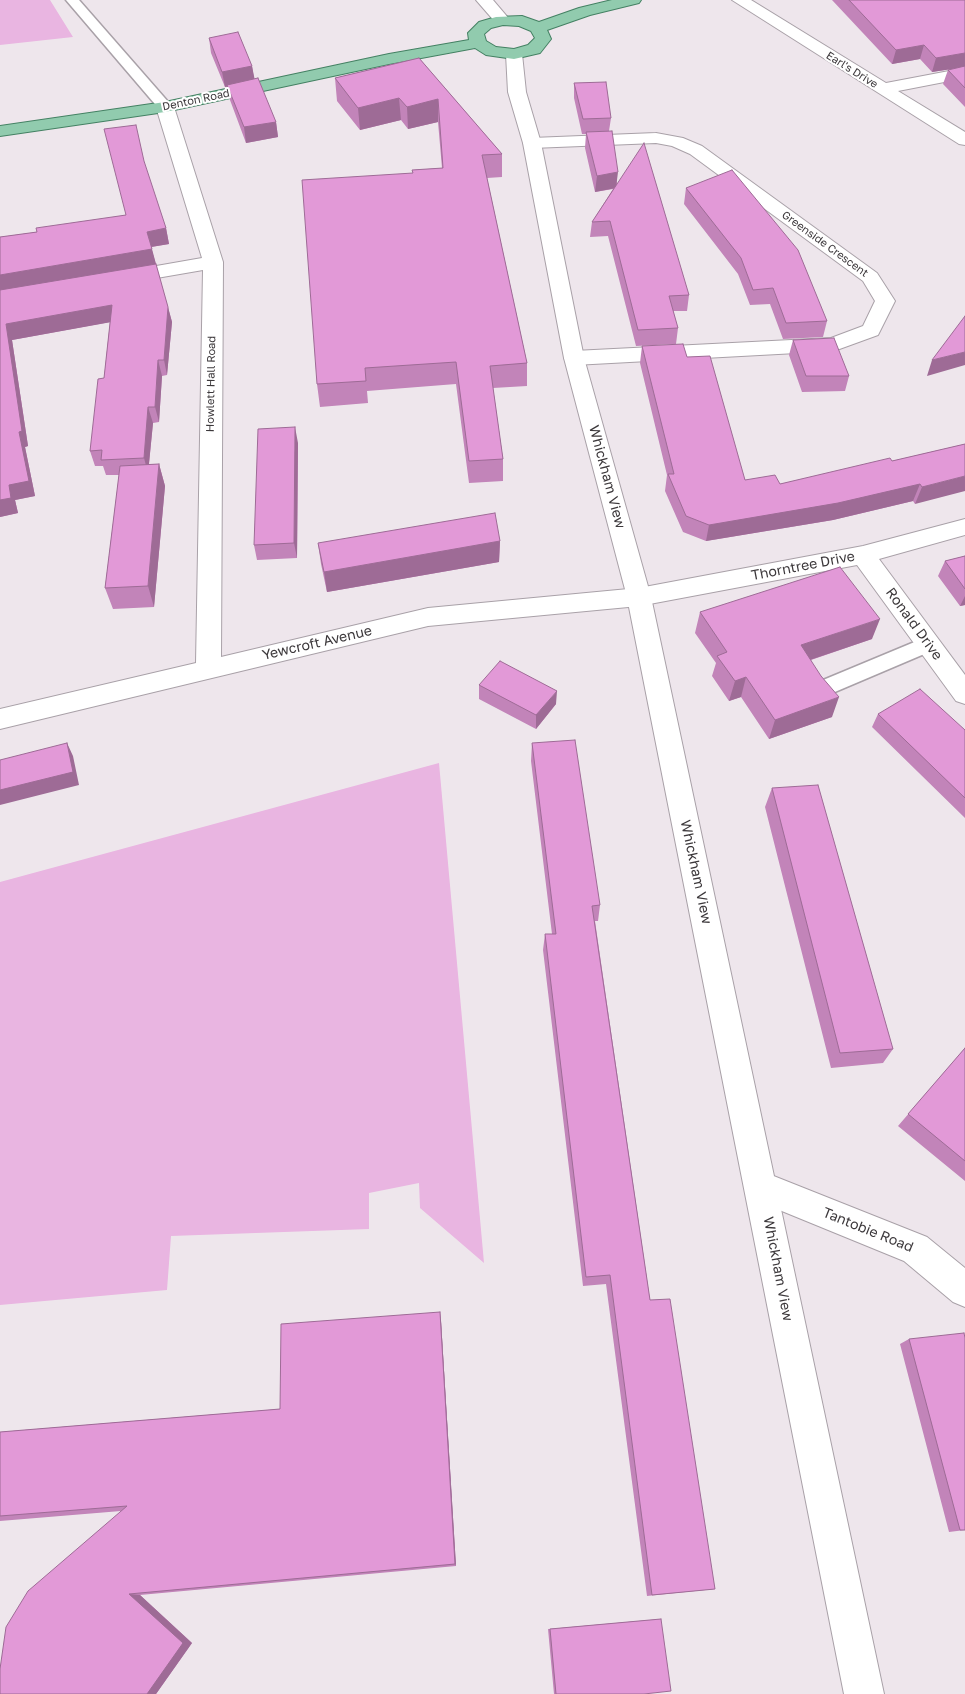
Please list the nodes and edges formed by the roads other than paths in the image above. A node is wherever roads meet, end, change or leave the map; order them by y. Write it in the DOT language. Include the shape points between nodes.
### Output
graph roads {
  1 [pos="72,0"];
  2 [pos="484,0"];
  3 [pos="633,0"];
  4 [pos="740,0"];
  5 [pos="502,20"];
  6 [pos="538,28"];
  7 [pos="478,43"];
  8 [pos="514,54"];
  9 [pos="965,73"];
  10 [pos="883,89"];
  11 [pos="165,107"];
  12 [pos="0,131"];
  13 [pos="965,140"];
  14 [pos="532,143"];
  15 [pos="213,262"];
  16 [pos="106,280"];
  17 [pos="574,358"];
  18 [pos="965,527"];
  19 [pos="863,555"];
  20 [pos="640,597"];
  21 [pos="929,644"];
  22 [pos="208,669"];
  23 [pos="823,689"];
  24 [pos="965,694"];
  25 [pos="0,719"];
  26 [pos="761,1187"];
  27 [pos="965,1290"];
  28 [pos="864,1694"];
  1 -- 11 [label="lane"];
  2 -- 5 [label="street"];
  3 -- 6 [label="main road" via="585,10"];
  4 -- 10 [label="street, Earl's Drive"];
  5 -- 6 [label="main road" via="522,21"];
  5 -- 7 [label="main road" via="485,25 476,33"];
  6 -- 8 [label="main road" via="543,39 534,49"];
  7 -- 8 [label="main road" via="492,51"];
  7 -- 11 [label="main road, Denton Road"];
  8 -- 14 [label="street, Whickham View" via="517,92"];
  9 -- 10 [label="street"];
  10 -- 13 [label="street, Earl's Drive"];
  11 -- 12 [label="main road, Denton Road"];
  11 -- 15 [label="street, Howlett Hall Road"];
  14 -- 17 [label="street, Whickham View"];
  14 -- 17 [label="street, Greenside Crescent" via="656,138 696,150 870,277 885,301 871,330 834,344"];
  15 -- 16 [label="street"];
  15 -- 22 [label="street, Howlett Hall Road"];
  17 -- 20 [label="street, Whickham View"];
  18 -- 19 [label="street, Thorntree Drive"];
  19 -- 20 [label="street, Thorntree Drive"];
  19 -- 21 [label="street, Ronald Drive"];
  20 -- 22 [label="street, Yewcroft Avenue" via="428,617"];
  20 -- 26 [label="street, Whickham View"];
  21 -- 23 [label="lane"];
  21 -- 24 [label="street, Ronald Drive"];
  22 -- 25 [label="street, Yewcroft Avenue"];
  26 -- 27 [label="street, Tantobie Road" via="915,1249"];
  26 -- 28 [label="street, Whickham View"];
}
